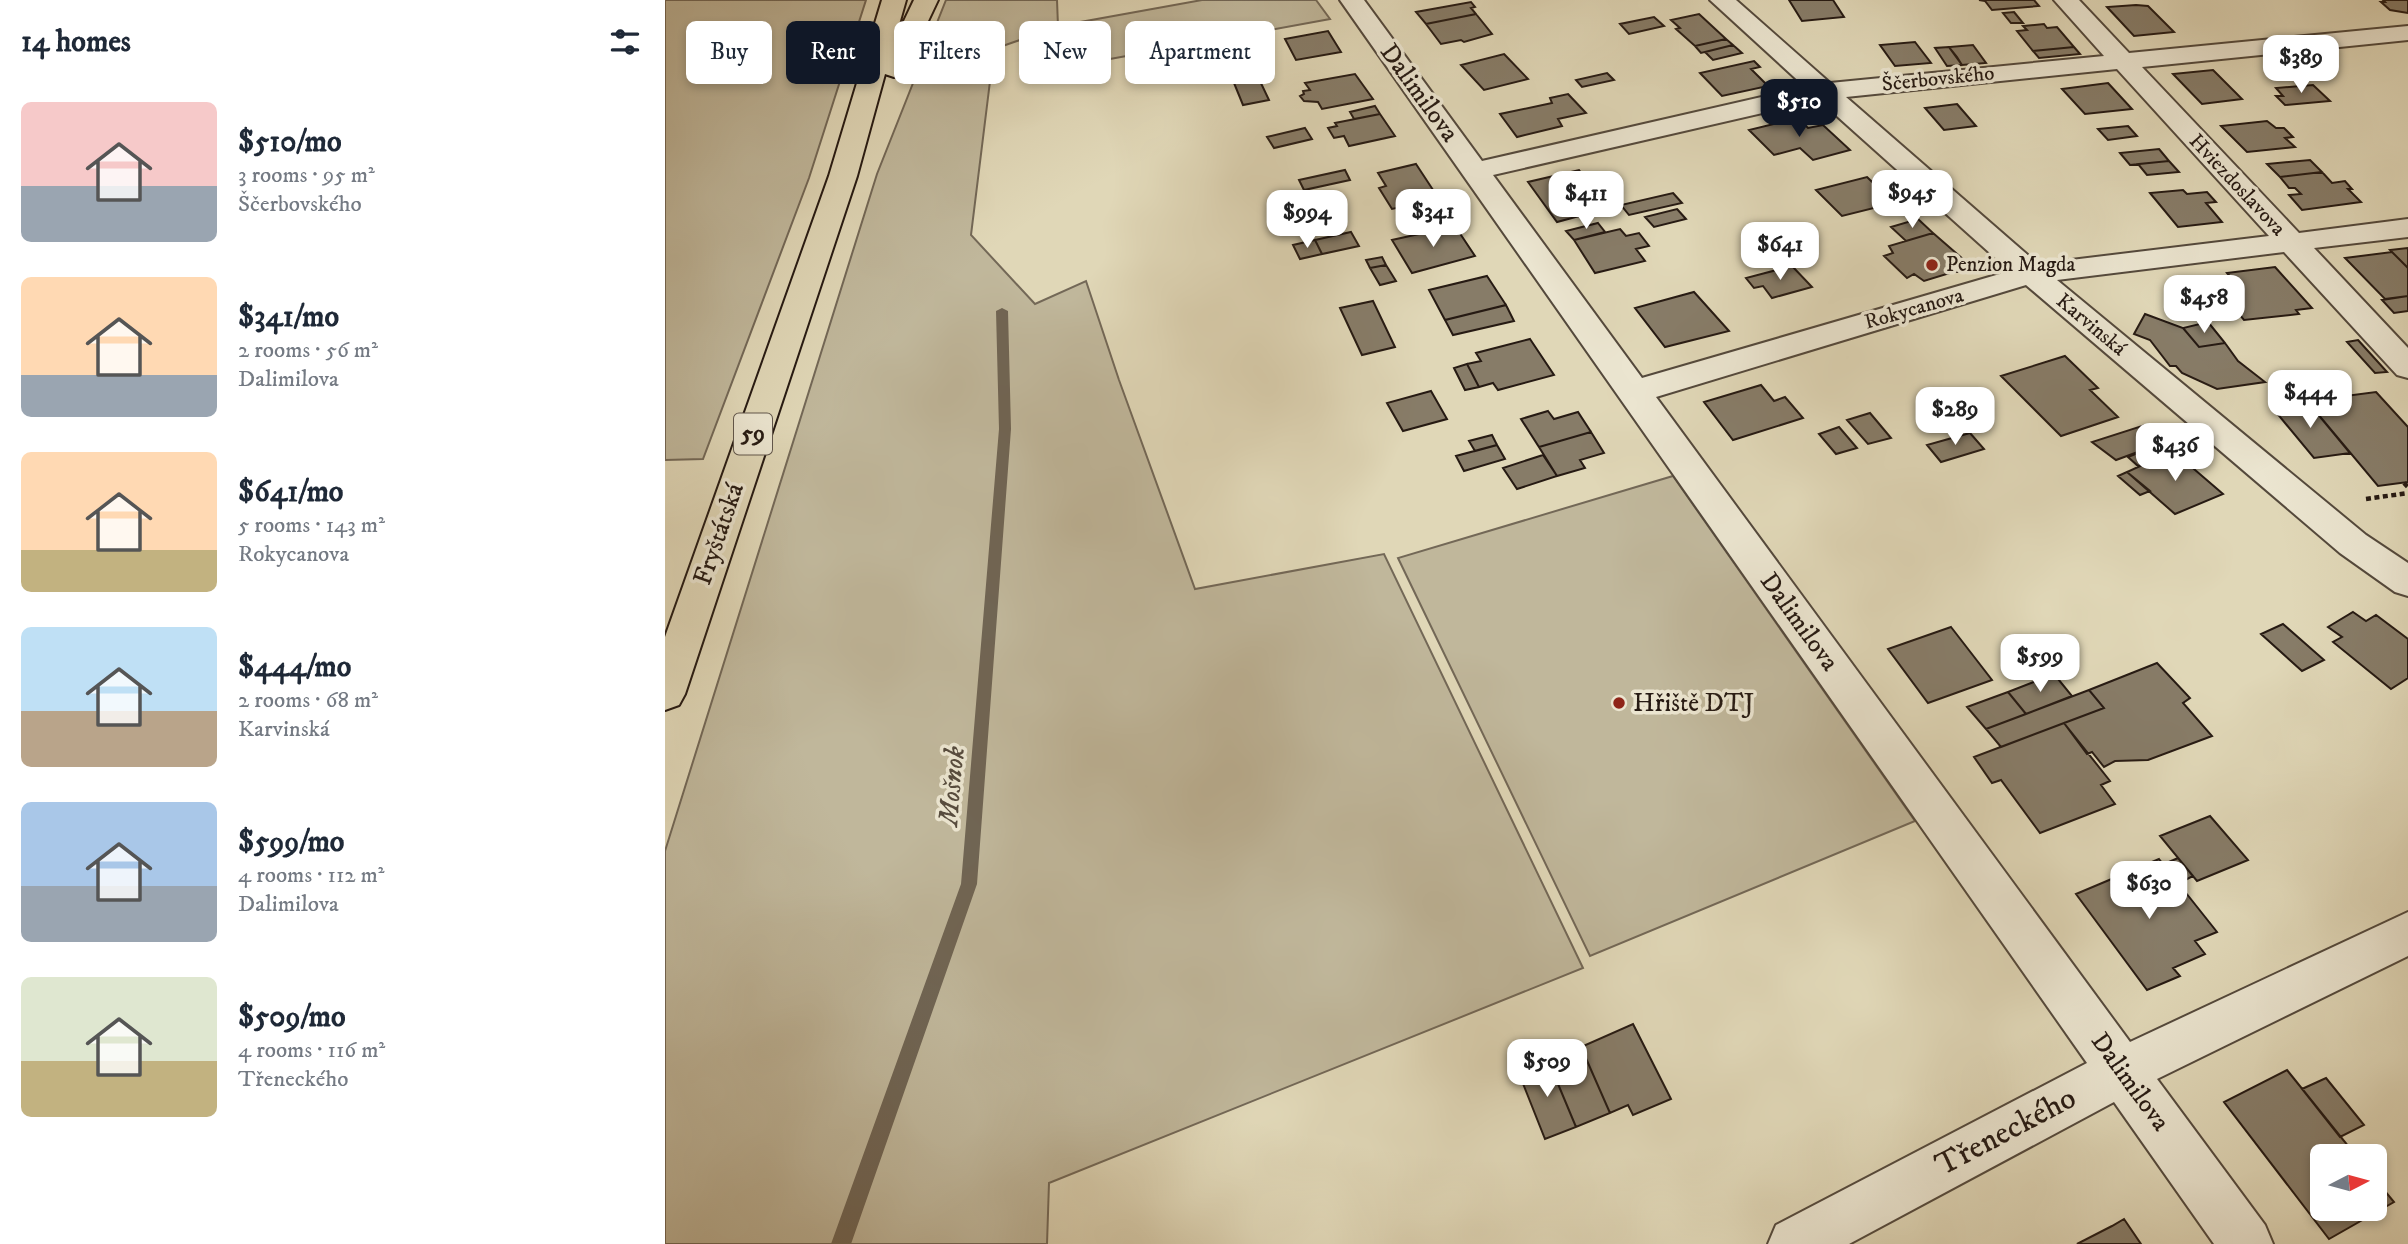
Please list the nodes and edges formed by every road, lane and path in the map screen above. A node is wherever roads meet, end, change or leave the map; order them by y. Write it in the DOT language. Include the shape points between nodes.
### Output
graph roads {
  1 [pos="894,0"];
  2 [pos="926,0"];
  3 [pos="1352,0"];
  4 [pos="1722,0"];
  5 [pos="2066,0"];
  6 [pos="2408,33"];
  7 [pos="2120,60"];
  8 [pos="1824,91"];
  9 [pos="1475,171"];
  10 [pos="843,176"];
  11 [pos="2408,228"];
  12 [pos="2291,242"];
  13 [pos="2031,275"];
  14 [pos="2408,369"];
  15 [pos="1634,392"];
  16 [pos="2404,482"];
  17 [pos="2408,490"];
  18 [pos="2366,499"];
  19 [pos="2408,582"];
  20 [pos="665,694"];
  21 [pos="2408,933"];
  22 [pos="2122,1071"];
  23 [pos="1794,1244"];
  24 [pos="2246,1244"];
  1 -- 10 [label="main road, Fryštátská / 59"];
  2 -- 10 [label="main road, Fryštátská / 59"];
  3 -- 9 [label="street, Dalimilova"];
  4 -- 8 [label="street, Karvinská"];
  5 -- 7 [label="street, Hviezdoslavova"];
  6 -- 7 [label="street, Ščerbovského"];
  7 -- 8 [label="street, Ščerbovského"];
  7 -- 12 [label="street, Hviezdoslavova"];
  8 -- 9 [label="street, Ščerbovského"];
  8 -- 13 [label="street, Karvinská"];
  9 -- 15 [label="street, Dalimilova"];
  10 -- 20 [label="main road, Fryštátská / 59"];
  11 -- 12 [label="street, Rokycanova"];
  12 -- 13 [label="street, Rokycanova"];
  12 -- 14 [label="street, Hviezdoslavova"];
  13 -- 15 [label="street, Rokycanova"];
  13 -- 19 [label="street, Karvinská" via="2353,544"];
  15 -- 22 [label="street, Dalimilova"];
  16 -- 17 [label="path"];
  17 -- 18 [label="path"];
  21 -- 22 [label="street, Třeneckého"];
  22 -- 23 [label="street, Třeneckého"];
  22 -- 24 [label="street, Dalimilova"];
}
